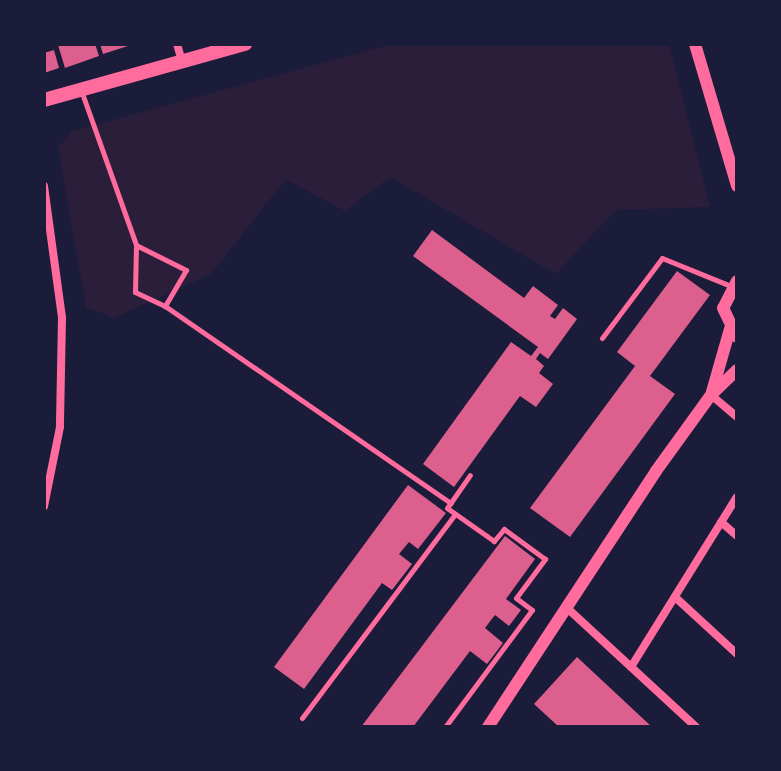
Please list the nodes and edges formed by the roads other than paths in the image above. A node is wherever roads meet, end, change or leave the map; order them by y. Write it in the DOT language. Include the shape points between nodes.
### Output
graph roads {
  1 [pos="177,44"];
  2 [pos="245,44"];
  3 [pos="695,44"];
  4 [pos="182,61"];
  5 [pos="81,90"];
  6 [pos="44,100"];
  7 [pos="734,165"];
  8 [pos="44,186"];
  9 [pos="737,186"];
  10 [pos="136,245"];
  11 [pos="734,284"];
  12 [pos="165,306"];
  13 [pos="733,333"];
  14 [pos="602,338"];
  15 [pos="737,370"];
  16 [pos="711,395"];
  17 [pos="737,417"];
  18 [pos="470,475"];
  19 [pos="737,497"];
  20 [pos="451,503"];
  21 [pos="44,506"];
  22 [pos="455,514"];
  23 [pos="721,522"];
  24 [pos="737,536"];
  25 [pos="675,597"];
  26 [pos="566,607"];
  27 [pos="737,654"];
  28 [pos="631,667"];
  29 [pos="302,718"];
  30 [pos="445,727"];
  31 [pos="488,727"];
  32 [pos="696,727"];
  1 -- 4 [label="street"];
  2 -- 4 [label="main road"];
  3 -- 7 [label="street"];
  4 -- 5 [label="main road"];
  5 -- 6 [label="main road"];
  5 -- 10 [label="lane"];
  7 -- 9 [label="street"];
  8 -- 21 [label="street" via="62,318 60,427"];
  10 -- 12 [label="lane" via="135,292"];
  10 -- 12 [label="lane" via="186,270"];
  11 -- 13 [label="street" via="723,308"];
  11 -- 14 [label="lane" via="662,258"];
  12 -- 20 [label="lane"];
  13 -- 16 [label="street"];
  15 -- 16 [label="street"];
  16 -- 17 [label="street"];
  16 -- 26 [label="street"];
  18 -- 20 [label="lane"];
  19 -- 23 [label="street"];
  20 -- 22 [label="lane" via="447,508"];
  22 -- 29 [label="lane"];
  22 -- 30 [label="lane" via="494,541 504,529 545,559 516,598 532,610"];
  23 -- 24 [label="street"];
  23 -- 25 [label="street"];
  25 -- 27 [label="street"];
  25 -- 28 [label="street"];
  26 -- 28 [label="street"];
  26 -- 31 [label="street"];
  28 -- 32 [label="street"];
}
